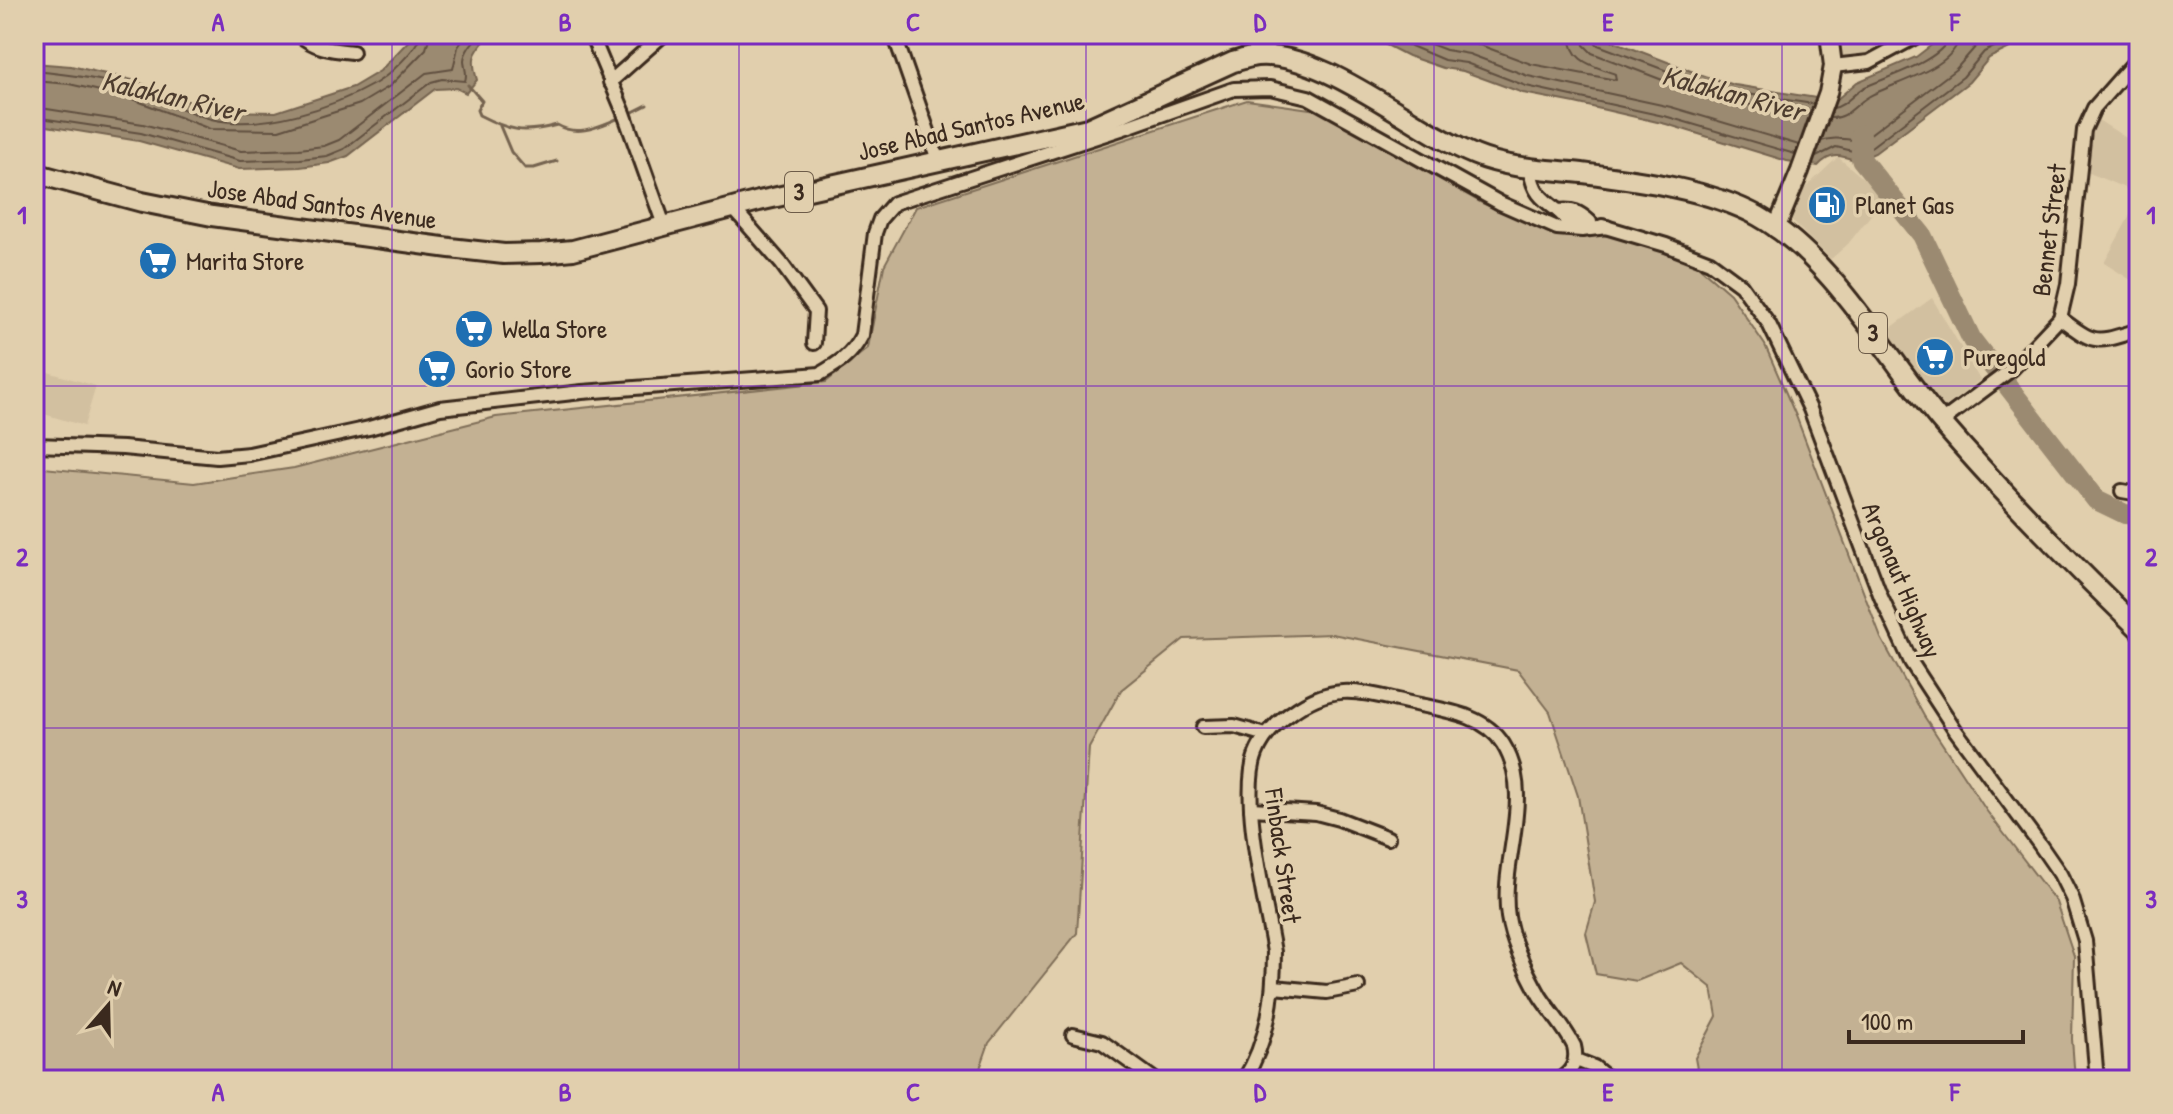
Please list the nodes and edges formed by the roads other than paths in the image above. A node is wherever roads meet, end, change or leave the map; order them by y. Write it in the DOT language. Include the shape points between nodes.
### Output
graph roads {
  1 [pos="299,34"];
  2 [pos="591,34"];
  3 [pos="664,34"];
  4 [pos="894,34"];
  5 [pos="1829,34"];
  6 [pos="1921,34"];
  7 [pos="353,52"];
  8 [pos="2139,57"];
  9 [pos="1833,66"];
  10 [pos="610,82"];
  11 [pos="938,160"];
  12 [pos="1530,169"];
  13 [pos="34,173"];
  14 [pos="733,208"];
  15 [pos="1607,227"];
  16 [pos="665,228"];
  17 [pos="1776,229"];
  18 [pos="2060,318"];
  19 [pos="2139,330"];
  20 [pos="814,343"];
  21 [pos="1941,422"];
  22 [pos="34,445"];
  23 [pos="2122,491"];
  24 [pos="2139,494"];
  25 [pos="2139,629"];
  26 [pos="1203,727"];
  27 [pos="1266,735"];
  28 [pos="1251,809"];
  29 [pos="1388,838"];
  30 [pos="1358,986"];
  31 [pos="1274,987"];
  32 [pos="1073,1035"];
  33 [pos="1576,1060"];
  34 [pos="1155,1080"];
  35 [pos="1244,1080"];
  36 [pos="1559,1080"];
  37 [pos="1610,1080"];
  38 [pos="2097,1080"];
  1 -- 7 [label="street" via="315,46"];
  2 -- 10 [label="street"];
  3 -- 10 [label="street"];
  4 -- 11 [label="street"];
  5 -- 9 [label="main road"];
  6 -- 9 [label="street" via="1869,62"];
  8 -- 18 [label="street, Bennet Street" via="2094,108 2084,130"];
  9 -- 17 [label="main road" via="1828,93"];
  10 -- 16 [label="street"];
  11 -- 12 [label="highway, Jose Abad Santos Avenue / 3" via="1088,128 1257,56 1290,59 1323,71 1477,156"];
  11 -- 14 [label="highway, Jose Abad Santos Avenue / 3"];
  12 -- 15 [label="street, Argonaut Highway" via="1539,197 1558,211 1571,209"];
  12 -- 17 [label="highway, Jose Abad Santos Avenue / 3" via="1664,186 1732,205"];
  13 -- 16 [label="highway, Jose Abad Santos Avenue / 3" via="212,216 504,254 573,250"];
  14 -- 16 [label="highway, Jose Abad Santos Avenue / 3"];
  14 -- 20 [label="street" via="816,311"];
  15 -- 22 [label="street" via="1557,228 1308,97 1270,88 1234,89 894,203 875,233 862,335 842,362 820,374 440,408 369,428 217,457"];
  15 -- 38 [label="street, Argonaut Highway" via="1710,262 1741,285 1769,324 1810,409 1900,641 2072,898 2087,954"];
  17 -- 21 [label="highway, Jose Abad Santos Avenue / 3" via="1829,278"];
  18 -- 19 [label="street" via="2093,340"];
  18 -- 21 [label="street, Bennet Street" via="2012,369"];
  21 -- 25 [label="highway, Jose Abad Santos Avenue / 3"];
  23 -- 24 [label="street"];
  26 -- 27 [label="street" via="1234,726"];
  27 -- 28 [label="street, Finback Street" via="1250,780"];
  27 -- 33 [label="street, Finback Street" via="1301,705 1340,690 1467,716 1502,741 1511,759 1517,798 1506,879 1508,921 1521,957 1570,1039"];
  28 -- 29 [label="street" via="1316,813"];
  28 -- 31 [label="street, Finback Street" via="1274,952"];
  30 -- 31 [label="street" via="1327,992"];
  31 -- 35 [label="street, Finback Street" via="1259,1049"];
  32 -- 34 [label="street" via="1102,1042"];
  33 -- 36 [label="street"];
  33 -- 37 [label="street"];
}
